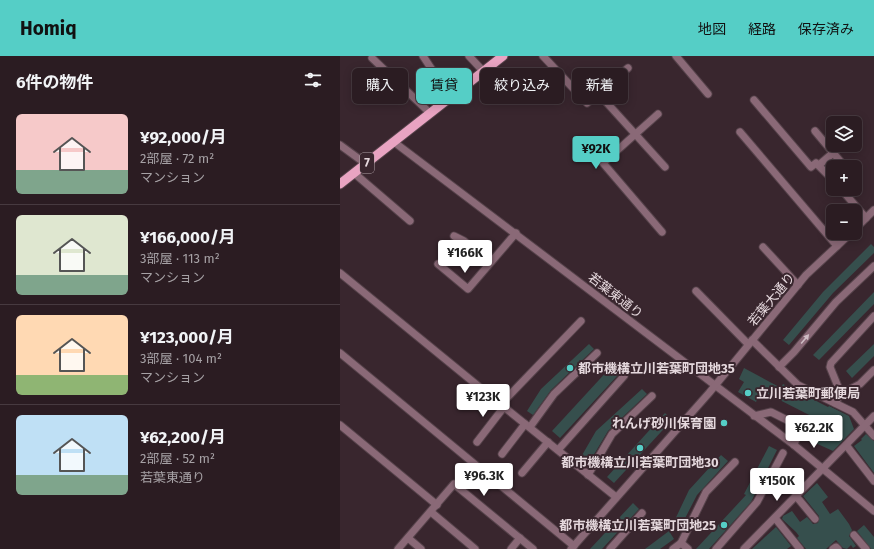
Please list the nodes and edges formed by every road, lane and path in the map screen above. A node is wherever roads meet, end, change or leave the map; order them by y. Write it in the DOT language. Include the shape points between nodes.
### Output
graph roads {
  1 [pos="423,56"];
  2 [pos="469,56"];
  3 [pos="503,56"];
  4 [pos="543,56"];
  5 [pos="676,56"];
  6 [pos="372,58"];
  7 [pos="431,68"];
  8 [pos="480,68"];
  9 [pos="487,68"];
  10 [pos="480,73"];
  11 [pos="472,80"];
  12 [pos="572,87"];
  13 [pos="708,94"];
  14 [pos="754,100"];
  15 [pos="441,104"];
  16 [pos="607,104"];
  17 [pos="430,113"];
  18 [pos="658,114"];
  19 [pos="815,131"];
  20 [pos="740,132"];
  21 [pos="635,134"];
  22 [pos="394,142"];
  23 [pos="340,145"];
  24 [pos="833,153"];
  25 [pos="839,160"];
  26 [pos="366,164"];
  27 [pos="819,164"];
  28 [pos="665,167"];
  29 [pos="826,172"];
  30 [pos="354,173"];
  31 [pos="341,182"];
  32 [pos="847,196"];
  33 [pos="874,210"];
  34 [pos="866,218"];
  35 [pos="410,220"];
  36 [pos="862,222"];
  37 [pos="662,232"];
  38 [pos="516,233"];
  39 [pos="454,236"];
  40 [pos="844,240"];
  41 [pos="838,246"];
  42 [pos="763,248"];
  43 [pos="490,262"];
  44 [pos="438,264"];
  45 [pos="874,266"];
  46 [pos="340,273"];
  47 [pos="798,285"];
  48 [pos="696,291"];
  49 [pos="874,316"];
  50 [pos="581,321"];
  51 [pos="750,342"];
  52 [pos="340,353"];
  53 [pos="597,353"];
  54 [pos="779,367"];
  55 [pos="874,370"];
  56 [pos="624,376"];
  57 [pos="714,385"];
  58 [pos="841,394"];
  59 [pos="652,396"];
  60 [pos="835,403"];
  61 [pos="503,406"];
  62 [pos="754,416"];
  63 [pos="874,416"];
  64 [pos="866,424"];
  65 [pos="340,425"];
  66 [pos="528,426"];
  67 [pos="874,436"];
  68 [pos="477,442"];
  69 [pos="548,442"];
  70 [pos="794,445"];
  71 [pos="846,445"];
  72 [pos="558,450"];
  73 [pos="783,453"];
  74 [pos="502,454"];
  75 [pos="735,462"];
  76 [pos="823,468"];
  77 [pos="522,474"];
  78 [pos="588,475"];
  79 [pos="874,482"];
  80 [pos="796,496"];
  81 [pos="616,497"];
  82 [pos="437,504"];
  83 [pos="874,511"];
  84 [pos="431,512"];
  85 [pos="642,513"];
  86 [pos="775,518"];
  87 [pos="815,519"];
  88 [pos="854,535"];
  89 [pos="408,538"];
  90 [pos="520,538"];
  91 [pos="681,543"];
  92 [pos="749,547"];
  93 [pos="573,548"];
  94 [pos="398,549"];
  95 [pos="421,549"];
  96 [pos="475,549"];
  97 [pos="511,549"];
  98 [pos="533,549"];
  99 [pos="610,549"];
  100 [pos="673,549"];
  101 [pos="688,549"];
  102 [pos="716,549"];
  103 [pos="800,549"];
  104 [pos="833,549"];
  105 [pos="838,549"];
  106 [pos="866,549"];
  1 -- 7 [label="street"];
  2 -- 8 [label="street"];
  3 -- 9 [label="main road, 7"];
  4 -- 12 [label="street"];
  5 -- 13 [label="street"];
  6 -- 17 [label="street"];
  10 -- 11 [label="main road, 7"];
  14 -- 27 [label="street" via="811,167 816,162"];
  15 -- 17 [label="main road, 7"];
  16 -- 21 [label="street"];
  17 -- 22 [label="main road, 7"];
  18 -- 21 [label="street"];
  19 -- 24 [label="street"];
  20 -- 41 [label="street"];
  21 -- 28 [label="street"];
  21 -- 37 [label="street" via="603,164"];
  22 -- 26 [label="main road, 7"];
  22 -- 38 [label="street, 若葉東通り"];
  23 -- 26 [label="street"];
  24 -- 25 [label="street"];
  24 -- 27 [label="street"];
  26 -- 30 [label="main road, 7"];
  27 -- 29 [label="street"];
  30 -- 31 [label="main road, 7"];
  30 -- 35 [label="street"];
  32 -- 34 [label="street"];
  33 -- 34 [label="street"];
  34 -- 36 [label="street"];
  38 -- 43 [label="street"];
  38 -- 57 [label="street, 若葉東通り"];
  39 -- 43 [label="street"];
  40 -- 41 [label="street, 若葉大通り"];
  41 -- 47 [label="street, 若葉大通り"];
  42 -- 47 [label="street"];
  43 -- 44 [label="street" via="468,289"];
  54 -- 45 [label="street, one-way" via="836,302"];
  46 -- 61 [label="street"];
  47 -- 51 [label="street, 若葉大通り"];
  48 -- 51 [label="street"];
  49 -- 58 [label="street" via="831,363 830,367"];
  50 -- 61 [label="street"];
  51 -- 54 [label="street"];
  51 -- 57 [label="street, 若葉大通り"];
  52 -- 93 [label="street"];
  53 -- 66 [label="street" via="554,394"];
  54 -- 60 [label="street" via="798,385"];
  55 -- 58 [label="street" via="860,384"];
  56 -- 72 [label="street"];
  57 -- 62 [label="street, 若葉東通り"];
  57 -- 81 [label="street, 若葉大通り"];
  58 -- 60 [label="street"];
  59 -- 78 [label="street" via="612,434"];
  60 -- 64 [label="street" via="853,412"];
  61 -- 66 [label="street"];
  61 -- 68 [label="street"];
  62 -- 70 [label="street, 若葉東通り"];
  62 -- 70 [label="street" via="771,412 796,426 799,430"];
  63 -- 64 [label="street"];
  64 -- 67 [label="street"];
  64 -- 71 [label="street"];
  65 -- 82 [label="street"];
  66 -- 69 [label="street"];
  66 -- 74 [label="street"];
  69 -- 72 [label="street"];
  69 -- 77 [label="street"];
  70 -- 76 [label="street, 若葉東通り"];
  71 -- 76 [label="street"];
  71 -- 79 [label="street"];
  72 -- 78 [label="street"];
  73 -- 102 [label="street" via="757,502"];
  75 -- 91 [label="street" via="706,492"];
  76 -- 80 [label="street"];
  76 -- 83 [label="street, 若葉東通り"];
  78 -- 81 [label="street"];
  80 -- 86 [label="street"];
  80 -- 87 [label="street"];
  81 -- 93 [label="street, 若葉大通り"];
  82 -- 84 [label="street"];
  82 -- 90 [label="street" via="454,484"];
  84 -- 89 [label="street"];
  84 -- 96 [label="street"];
  85 -- 99 [label="street"];
  86 -- 92 [label="street"];
  86 -- 103 [label="street"];
  88 -- 106 [label="street"];
  89 -- 94 [label="street"];
  89 -- 95 [label="street"];
  90 -- 97 [label="street"];
  90 -- 98 [label="street"];
  91 -- 100 [label="street"];
  91 -- 101 [label="street"];
  104 -- 105 [label="street"];
}
